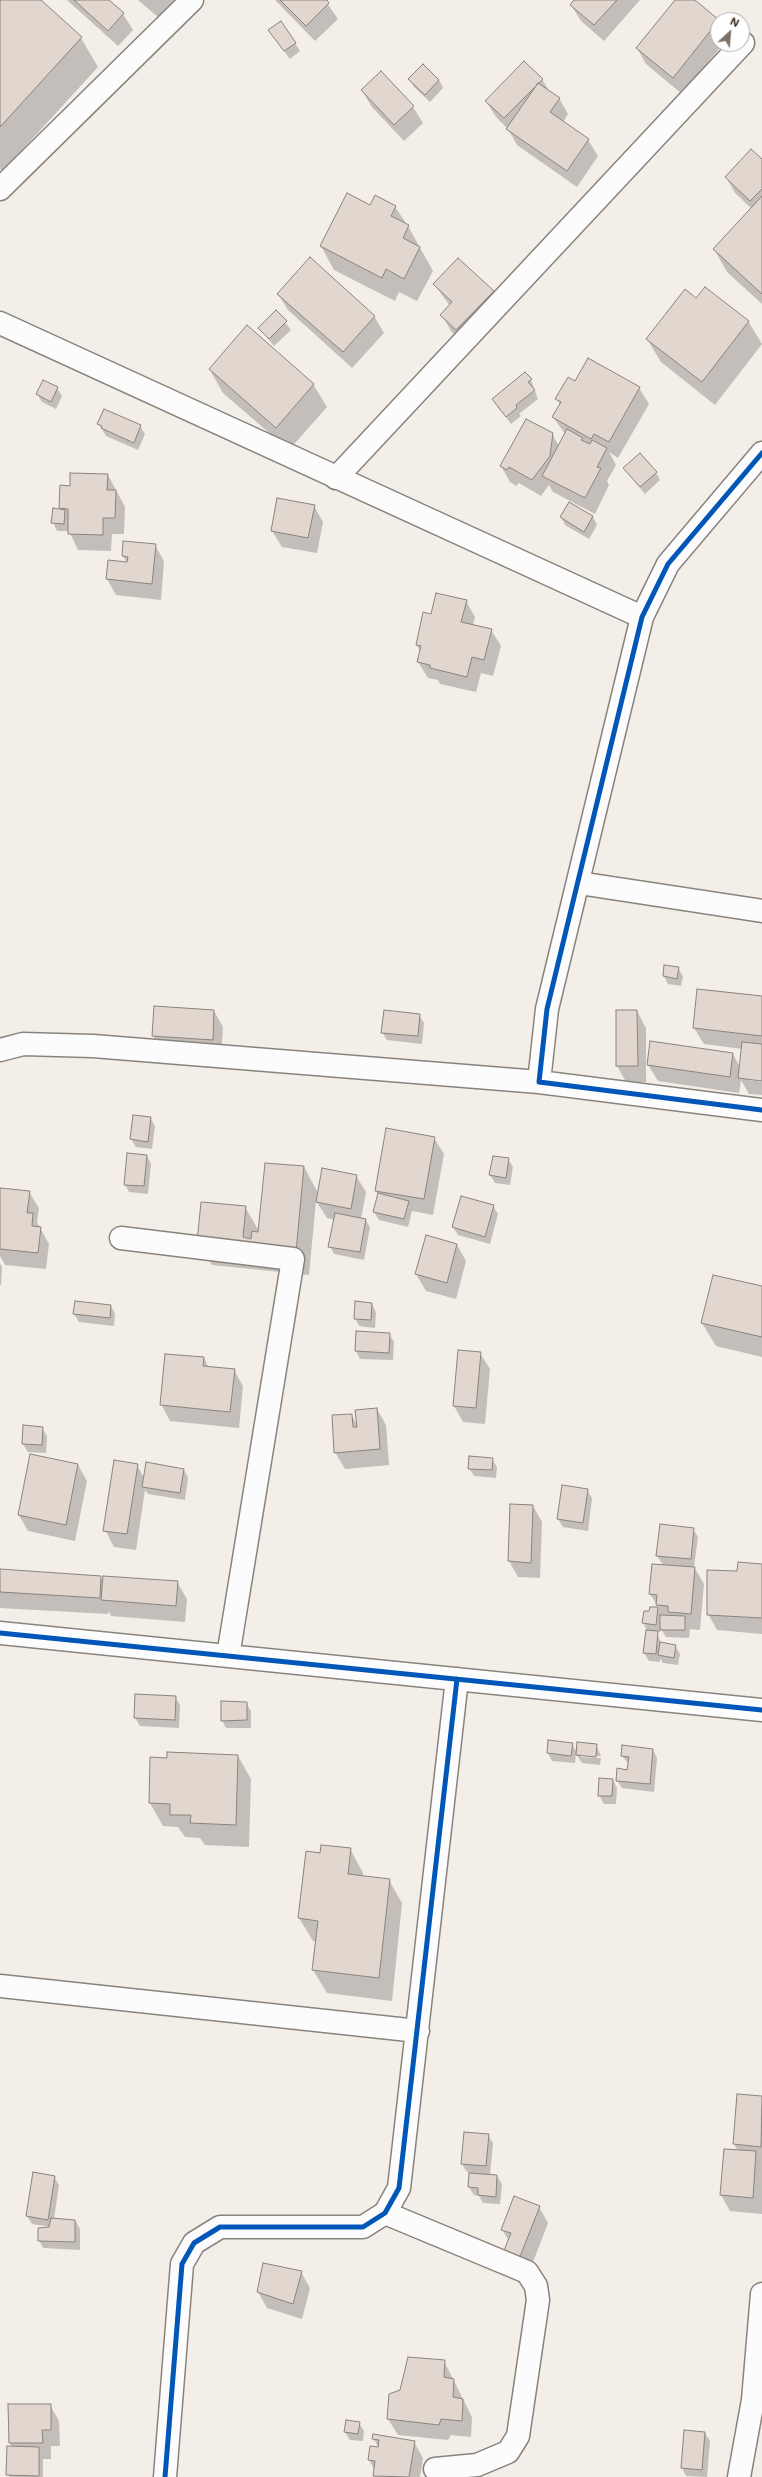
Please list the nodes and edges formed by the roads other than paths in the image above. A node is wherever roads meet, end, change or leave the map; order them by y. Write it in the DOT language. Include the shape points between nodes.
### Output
graph roads {
  1 [pos="192,0"];
  2 [pos="735,52"];
  3 [pos="0,189"];
  4 [pos="0,323"];
  5 [pos="762,453"];
  6 [pos="336,478"];
  7 [pos="642,617"];
  8 [pos="578,882"];
  9 [pos="762,911"];
  10 [pos="0,1050"];
  11 [pos="540,1082"];
  12 [pos="762,1110"];
  13 [pos="121,1238"];
  14 [pos="0,1633"];
  15 [pos="228,1656"];
  16 [pos="457,1679"];
  17 [pos="762,1710"];
  18 [pos="0,1986"];
  19 [pos="418,2031"];
  20 [pos="385,2213"];
  21 [pos="762,2294"];
  22 [pos="758,2401"];
  23 [pos="435,2469"];
  24 [pos="165,2477"];
  25 [pos="739,2477"];
  1 -- 3 [label="street"];
  2 -- 6 [label="street"];
  4 -- 6 [label="street"];
  5 -- 7 [label="street" via="668,564"];
  6 -- 7 [label="street"];
  7 -- 8 [label="street"];
  8 -- 9 [label="street"];
  8 -- 11 [label="street" via="547,1009"];
  10 -- 11 [label="street" via="23,1044 93,1046"];
  11 -- 12 [label="street"];
  13 -- 15 [label="street" via="293,1259"];
  14 -- 15 [label="street"];
  15 -- 16 [label="street"];
  16 -- 17 [label="street"];
  16 -- 19 [label="street"];
  18 -- 19 [label="street"];
  19 -- 20 [label="street" via="399,2188"];
  20 -- 23 [label="street" via="527,2272 536,2286 538,2300 518,2436 508,2452 477,2465"];
  20 -- 24 [label="street" via="363,2227 220,2227 194,2242 182,2264"];
  21 -- 22 [label="street"];
  22 -- 25 [label="street"];
}
